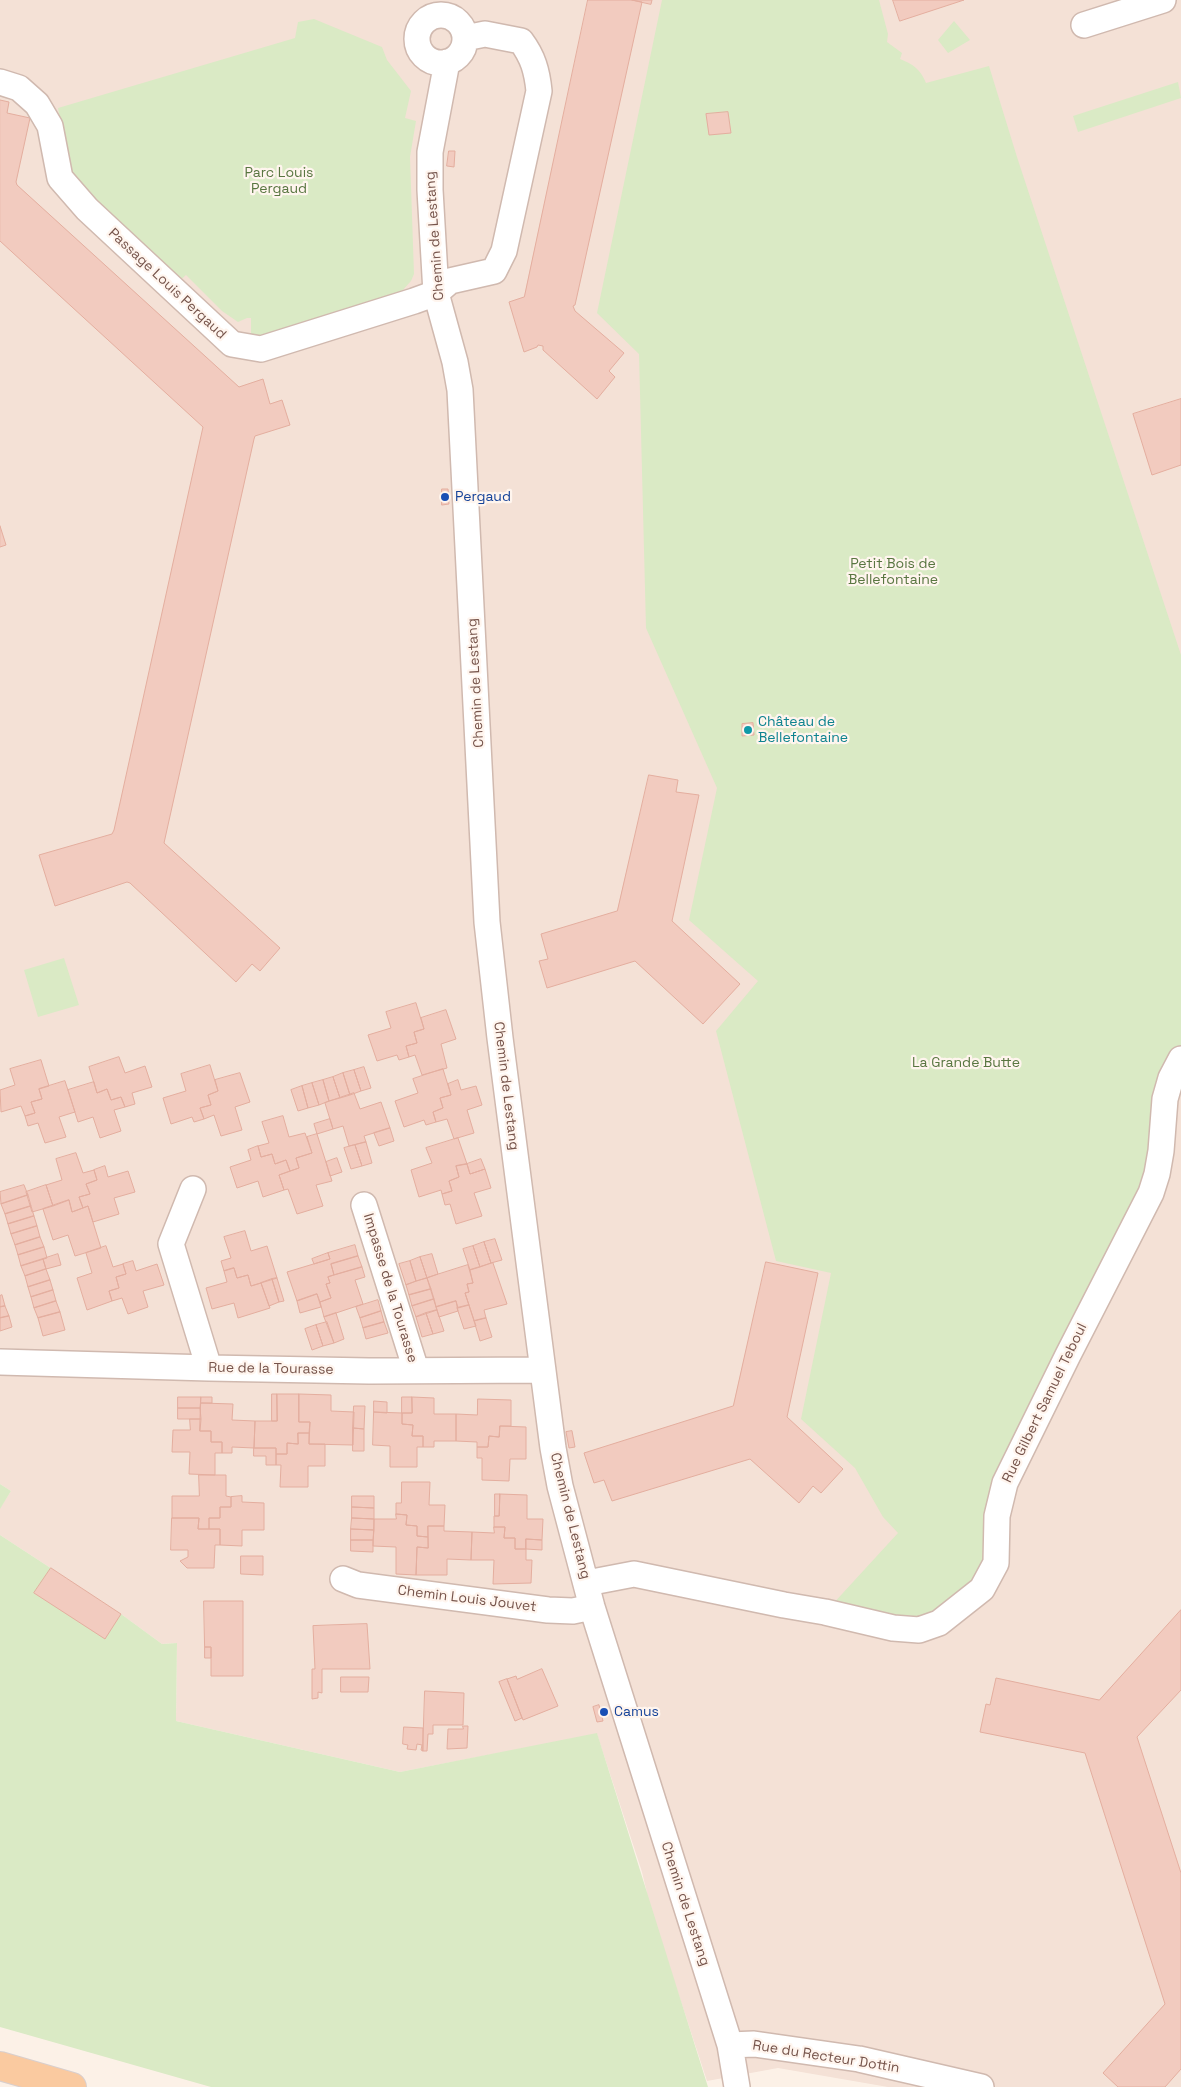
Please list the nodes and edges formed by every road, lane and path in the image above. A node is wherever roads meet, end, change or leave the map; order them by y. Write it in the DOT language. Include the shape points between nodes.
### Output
graph roads {
  1 [pos="1163,0"];
  2 [pos="428,8"];
  3 [pos="461,20"];
  4 [pos="1084,25"];
  5 [pos="447,62"];
  6 [pos="0,82"];
  7 [pos="436,293"];
  8 [pos="1181,1059"];
  9 [pos="193,1189"];
  10 [pos="364,1205"];
  11 [pos="0,1362"];
  12 [pos="209,1368"];
  13 [pos="416,1370"];
  14 [pos="542,1370"];
  15 [pos="342,1579"];
  16 [pos="589,1595"];
  17 [pos="730,2045"];
  18 [pos="0,2066"];
  19 [pos="72,2087"];
  20 [pos="737,2087"];
  21 [pos="981,2087"];
  1 -- 4 [label="street"];
  2 -- 3 [label="street"];
  2 -- 5 [label="street" via="426,19 418,30 417,46 429,60"];
  3 -- 5 [label="street" via="464,46"];
  3 -- 7 [label="street, Passage Louis Pergaud" via="485,34 521,41 531,54 539,91 504,251 494,271 450,281"];
  5 -- 7 [label="street, Chemin de Lestang" via="430,152"];
  6 -- 7 [label="street, Passage Louis Pergaud" via="19,88 37,104 50,126 60,178 87,209 232,344 261,349"];
  7 -- 14 [label="street, Chemin de Lestang" via="460,390 487,922"];
  8 -- 16 [label="street, Rue Gilbert Samuel Teboul" via="1170,1078 1165,1099 1158,1174 1151,1193 1005,1483 997,1516 996,1563 982,1589 939,1622 920,1630 893,1628 634,1574"];
  9 -- 12 [label="street" via="171,1244"];
  10 -- 13 [label="street, Impasse de la Tourasse"];
  11 -- 12 [label="street, Rue de la Tourasse"];
  12 -- 13 [label="street, Rue de la Tourasse"];
  13 -- 14 [label="street, Rue de la Tourasse"];
  14 -- 16 [label="street, Chemin de Lestang" via="560,1486"];
  15 -- 16 [label="street, Chemin Louis Jouvet" via="358,1585 548,1610 573,1611"];
  16 -- 17 [label="street, Chemin de Lestang"];
  17 -- 20 [label="street, Chemin de Lestang"];
  17 -- 21 [label="street, Rue du Recteur Dottin" via="754,2044 859,2059"];
  18 -- 19 [label="main road"];
}
